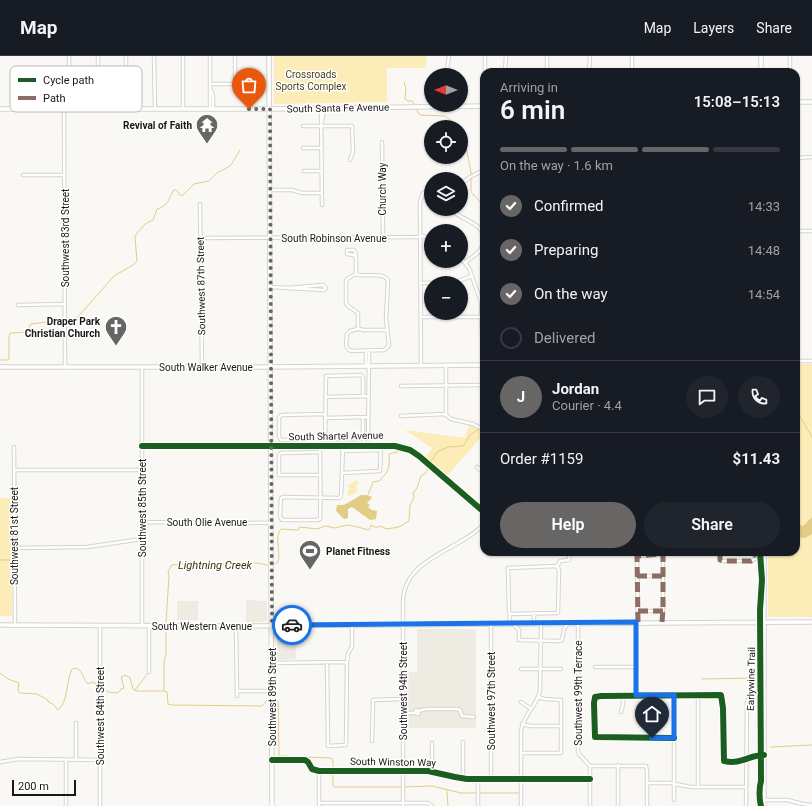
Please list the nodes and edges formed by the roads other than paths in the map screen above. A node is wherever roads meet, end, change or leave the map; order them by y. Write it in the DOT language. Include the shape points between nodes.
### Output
graph roads {
  1 [pos="69,56"];
  2 [pos="154,56"];
  3 [pos="183,56"];
  4 [pos="210,56"];
  5 [pos="235,56"];
  6 [pos="269,56"];
  7 [pos="449,56"];
  8 [pos="485,56"];
  9 [pos="506,56"];
  10 [pos="547,56"];
  11 [pos="590,56"];
  12 [pos="632,56"];
  13 [pos="761,56"];
  14 [pos="790,56"];
  15 [pos="69,66"];
  16 [pos="447,68"];
  17 [pos="485,68"];
  18 [pos="505,68"];
  19 [pos="547,68"];
  20 [pos="590,68"];
  21 [pos="632,68"];
  22 [pos="761,68"];
  23 [pos="790,68"];
  24 [pos="210,84"];
  25 [pos="800,102"];
  26 [pos="812,102"];
  27 [pos="424,106"];
  28 [pos="468,106"];
  29 [pos="480,106"];
  30 [pos="322,108"];
  31 [pos="142,109"];
  32 [pos="155,109"];
  33 [pos="183,109"];
  34 [pos="212,109"];
  35 [pos="270,109"];
  36 [pos="64,112"];
  37 [pos="303,126"];
  38 [pos="322,126"];
  39 [pos="382,142"];
  40 [pos="303,148"];
  41 [pos="322,148"];
  42 [pos="812,157"];
  43 [pos="800,158"];
  44 [pos="350,160"];
  45 [pos="304,171"];
  46 [pos="322,171"];
  47 [pos="480,172"];
  48 [pos="23,175"];
  49 [pos="64,175"];
  50 [pos="468,178"];
  51 [pos="270,190"];
  52 [pos="322,193"];
  53 [pos="424,193"];
  54 [pos="200,204"];
  55 [pos="322,206"];
  56 [pos="461,216"];
  57 [pos="480,227"];
  58 [pos="800,231"];
  59 [pos="812,231"];
  60 [pos="424,236"];
  61 [pos="383,237"];
  62 [pos="420,237"];
  63 [pos="200,238"];
  64 [pos="270,238"];
  65 [pos="480,251"];
  66 [pos="356,258"];
  67 [pos="468,260"];
  68 [pos="468,267"];
  69 [pos="355,274"];
  70 [pos="472,276"];
  71 [pos="420,283"];
  72 [pos="270,287"];
  73 [pos="298,288"];
  74 [pos="480,299"];
  75 [pos="65,304"];
  76 [pos="18,305"];
  77 [pos="421,317"];
  78 [pos="480,317"];
  79 [pos="359,329"];
  80 [pos="387,330"];
  81 [pos="367,351"];
  82 [pos="800,361"];
  83 [pos="812,361"];
  84 [pos="480,365"];
  85 [pos="368,366"];
  86 [pos="421,366"];
  87 [pos="446,366"];
  88 [pos="0,367"];
  89 [pos="65,367"];
  90 [pos="142,367"];
  91 [pos="202,367"];
  92 [pos="270,367"];
  93 [pos="480,385"];
  94 [pos="401,386"];
  95 [pos="446,386"];
  96 [pos="363,395"];
  97 [pos="368,396"];
  98 [pos="326,397"];
  99 [pos="325,414"];
  100 [pos="446,414"];
  101 [pos="401,416"];
  102 [pos="363,417"];
  103 [pos="368,417"];
  104 [pos="325,418"];
  105 [pos="480,428"];
  106 [pos="326,439"];
  107 [pos="381,445"];
  108 [pos="142,446"];
  109 [pos="271,446"];
  110 [pos="302,446"];
  111 [pos="320,446"];
  112 [pos="326,446"];
  113 [pos="343,446"];
  114 [pos="368,446"];
  115 [pos="14,447"];
  116 [pos="381,450"];
  117 [pos="342,451"];
  118 [pos="320,452"];
  119 [pos="477,467"];
  120 [pos="15,470"];
  121 [pos="142,470"];
  122 [pos="480,470"];
  123 [pos="342,473"];
  124 [pos="320,475"];
  125 [pos="320,497"];
  126 [pos="480,509"];
  127 [pos="142,522"];
  128 [pos="271,523"];
  129 [pos="480,528"];
  130 [pos="142,539"];
  131 [pos="14,548"];
  132 [pos="570,556"];
  133 [pos="638,556"];
  134 [pos="663,556"];
  135 [pos="720,556"];
  136 [pos="755,556"];
  137 [pos="764,556"];
  138 [pos="557,567"];
  139 [pos="637,576"];
  140 [pos="663,576"];
  141 [pos="663,611"];
  142 [pos="638,612"];
  143 [pos="510,614"];
  144 [pos="534,614"];
  145 [pos="637,622"];
  146 [pos="662,622"];
  147 [pos="765,622"];
  148 [pos="812,622"];
  149 [pos="525,623"];
  150 [pos="534,623"];
  151 [pos="541,623"];
  152 [pos="558,623"];
  153 [pos="569,623"];
  154 [pos="578,623"];
  155 [pos="403,624"];
  156 [pos="491,624"];
  157 [pos="511,624"];
  158 [pos="352,625"];
  159 [pos="0,626"];
  160 [pos="14,626"];
  161 [pos="100,626"];
  162 [pos="142,626"];
  163 [pos="149,626"];
  164 [pos="236,626"];
  165 [pos="272,626"];
  166 [pos="519,630"];
  167 [pos="563,630"];
  168 [pos="541,641"];
  169 [pos="327,662"];
  170 [pos="347,662"];
  171 [pos="272,663"];
  172 [pos="595,667"];
  173 [pos="636,667"];
  174 [pos="521,669"];
  175 [pos="541,669"];
  176 [pos="561,669"];
  177 [pos="149,672"];
  178 [pos="237,691"];
  179 [pos="272,691"];
  180 [pos="636,695"];
  181 [pos="650,695"];
  182 [pos="674,695"];
  183 [pos="698,695"];
  184 [pos="237,696"];
  185 [pos="623,696"];
  186 [pos="749,696"];
  187 [pos="538,697"];
  188 [pos="403,699"];
  189 [pos="520,702"];
  190 [pos="531,709"];
  191 [pos="621,712"];
  192 [pos="647,712"];
  193 [pos="403,713"];
  194 [pos="474,716"];
  195 [pos="76,723"];
  196 [pos="522,724"];
  197 [pos="561,726"];
  198 [pos="674,738"];
  199 [pos="372,741"];
  200 [pos="462,742"];
  201 [pos="432,743"];
  202 [pos="521,753"];
  203 [pos="764,755"];
  204 [pos="66,760"];
  205 [pos="76,760"];
  206 [pos="100,760"];
  207 [pos="272,760"];
  208 [pos="746,760"];
  209 [pos="0,762"];
  210 [pos="618,765"];
  211 [pos="590,766"];
  212 [pos="319,771"];
  213 [pos="403,771"];
  214 [pos="432,771"];
  215 [pos="463,778"];
  216 [pos="478,779"];
  217 [pos="491,779"];
  218 [pos="520,779"];
  219 [pos="590,779"];
  220 [pos="647,783"];
  221 [pos="674,784"];
  222 [pos="698,787"];
  223 [pos="746,787"];
  224 [pos="674,800"];
  225 [pos="764,800"];
  226 [pos="319,804"];
  227 [pos="347,804"];
  228 [pos="376,804"];
  229 [pos="403,804"];
  230 [pos="812,804"];
  231 [pos="431,805"];
  232 [pos="66,806"];
  233 [pos="100,806"];
  234 [pos="272,806"];
  235 [pos="478,806"];
  236 [pos="521,806"];
  237 [pos="590,806"];
  238 [pos="618,806"];
  239 [pos="647,806"];
  240 [pos="746,806"];
  241 [pos="764,806"];
  1 -- 15 [label="street"];
  2 -- 32 [label="street"];
  3 -- 33 [label="street"];
  4 -- 24 [label="street"];
  5 -- 24 [label="street" via="235,84"];
  6 -- 35 [label="main road, Southwest 89th Street"];
  7 -- 16 [label="street"];
  8 -- 17 [label="street"];
  9 -- 18 [label="street"];
  10 -- 19 [label="street"];
  11 -- 20 [label="street"];
  12 -- 21 [label="street"];
  13 -- 22 [label="main road"];
  14 -- 23 [label="street"];
  24 -- 34 [label="street" via="213,96"];
  25 -- 26 [label="main road"];
  27 -- 30 [label="main road, South Santa Fe Avenue"];
  28 -- 29 [label="main road, South Santa Fe Avenue"];
  30 -- 35 [label="main road, South Santa Fe Avenue"];
  30 -- 38 [label="street"];
  31 -- 32 [label="main road, South Santa Fe Avenue"];
  32 -- 33 [label="main road, South Santa Fe Avenue"];
  33 -- 34 [label="main road, South Santa Fe Avenue"];
  34 -- 35 [label="main road, South Santa Fe Avenue"];
  35 -- 51 [label="main road, Southwest 89th Street"];
  36 -- 49 [label="street, Southwest 83rd Street"];
  37 -- 38 [label="street"];
  38 -- 41 [label="street"];
  38 -- 44 [label="street" via="352,126 353,152"];
  39 -- 61 [label="street, Church Way"];
  40 -- 41 [label="street"];
  41 -- 46 [label="street"];
  42 -- 43 [label="street"];
  45 -- 46 [label="street"];
  46 -- 52 [label="street"];
  47 -- 50 [label="street"];
  48 -- 49 [label="street"];
  49 -- 75 [label="street, Southwest 83rd Street"];
  51 -- 52 [label="street"];
  51 -- 64 [label="main road, Southwest 89th Street"];
  52 -- 55 [label="street"];
  53 -- 62 [label="street" via="420,200"];
  54 -- 63 [label="street, Southwest 87th Street"];
  56 -- 57 [label="street"];
  58 -- 59 [label="street"];
  60 -- 62 [label="street, South Robinson Avenue"];
  61 -- 62 [label="street, South Robinson Avenue"];
  61 -- 64 [label="street, South Robinson Avenue"];
  62 -- 71 [label="street"];
  63 -- 64 [label="street, South Robinson Avenue"];
  63 -- 91 [label="street, Southwest 87th Street"];
  64 -- 72 [label="main road, Southwest 89th Street"];
  65 -- 67 [label="street"];
  66 -- 69 [label="street"];
  68 -- 70 [label="street"];
  69 -- 79 [label="street" via="346,281 346,301 348,306 358,313"];
  69 -- 80 [label="street" via="386,278"];
  70 -- 71 [label="street" via="452,282"];
  70 -- 74 [label="street"];
  71 -- 77 [label="street"];
  72 -- 73 [label="street"];
  72 -- 92 [label="main road, Southwest 89th Street"];
  73 -- 73 [label="street" via="324,290 326,288 324,285"];
  75 -- 76 [label="street"];
  75 -- 89 [label="street, Southwest 83rd Street"];
  77 -- 78 [label="street"];
  77 -- 86 [label="street"];
  79 -- 80 [label="street"];
  79 -- 81 [label="street" via="347,334 346,344 352,351"];
  80 -- 81 [label="street" via="388,348 383,351"];
  81 -- 85 [label="street"];
  82 -- 83 [label="street"];
  84 -- 87 [label="main road, South Walker Avenue"];
  85 -- 86 [label="main road, South Walker Avenue"];
  85 -- 92 [label="main road, South Walker Avenue"];
  85 -- 97 [label="street"];
  86 -- 87 [label="main road, South Walker Avenue"];
  87 -- 95 [label="street"];
  88 -- 89 [label="main road, South Walker Avenue"];
  89 -- 90 [label="main road, South Walker Avenue"];
  90 -- 91 [label="main road, South Walker Avenue"];
  90 -- 108 [label="street, Southwest 85th Street"];
  91 -- 92 [label="main road, South Walker Avenue"];
  92 -- 109 [label="main road, Southwest 89th Street"];
  93 -- 95 [label="street"];
  94 -- 95 [label="street"];
  95 -- 100 [label="street"];
  96 -- 97 [label="street"];
  96 -- 98 [label="street"];
  96 -- 98 [label="street" via="363,377 352,374 326,376"];
  97 -- 103 [label="street"];
  98 -- 99 [label="street"];
  99 -- 104 [label="street"];
  99 -- 110 [label="street" via="279,417 281,440 300,440"];
  100 -- 101 [label="street"];
  100 -- 105 [label="street" via="451,419"];
  102 -- 103 [label="street"];
  102 -- 104 [label="street"];
  102 -- 106 [label="street" via="361,439"];
  103 -- 114 [label="street"];
  104 -- 106 [label="street"];
  106 -- 112 [label="street"];
  107 -- 114 [label="street, South Shartel Avenue"];
  107 -- 116 [label="street"];
  107 -- 126 [label="street, South Shartel Avenue" via="406,448 414,453"];
  108 -- 109 [label="street, South Shartel Avenue"];
  108 -- 121 [label="street, Southwest 85th Street"];
  109 -- 110 [label="street, South Shartel Avenue"];
  109 -- 128 [label="main road, Southwest 89th Street"];
  110 -- 111 [label="street, South Shartel Avenue"];
  111 -- 112 [label="street, South Shartel Avenue"];
  111 -- 118 [label="street"];
  112 -- 113 [label="street, South Shartel Avenue"];
  113 -- 114 [label="street, South Shartel Avenue"];
  113 -- 117 [label="street"];
  115 -- 120 [label="street, Southwest 81st Street"];
  116 -- 117 [label="street"];
  116 -- 123 [label="street" via="380,471"];
  117 -- 123 [label="street"];
  118 -- 124 [label="street"];
  118 -- 124 [label="street" via="279,455 280,475"];
  119 -- 122 [label="street"];
  120 -- 121 [label="street"];
  120 -- 131 [label="street, Southwest 81st Street"];
  121 -- 127 [label="street, Southwest 85th Street"];
  123 -- 125 [label="street" via="341,496"];
  124 -- 125 [label="street"];
  125 -- 125 [label="street" via="319,519 282,520 281,498"];
  127 -- 128 [label="street, South Olie Avenue"];
  127 -- 130 [label="street, Southwest 85th Street"];
  128 -- 165 [label="main road, Southwest 89th Street"];
  129 -- 155 [label="street, Southwest 94th Street" via="411,574 404,589"];
  130 -- 131 [label="street" via="87,547"];
  130 -- 162 [label="street, Southwest 85th Street"];
  131 -- 160 [label="street, Southwest 81st Street"];
  132 -- 138 [label="street" via="569,560 560,561"];
  133 -- 139 [label="street"];
  134 -- 140 [label="street"];
  135 -- 136 [label="street" via="720,560 729,561 754,560"];
  137 -- 147 [label="main road"];
  138 -- 143 [label="street" via="509,567"];
  138 -- 144 [label="street" via="558,612"];
  139 -- 140 [label="street"];
  139 -- 142 [label="street"];
  140 -- 141 [label="street"];
  141 -- 142 [label="street"];
  141 -- 146 [label="street"];
  142 -- 145 [label="street"];
  143 -- 144 [label="street"];
  143 -- 157 [label="street"];
  144 -- 150 [label="street"];
  145 -- 146 [label="main road, South Western Avenue"];
  145 -- 154 [label="main road, South Western Avenue"];
  145 -- 173 [label="street"];
  146 -- 147 [label="main road, South Western Avenue"];
  147 -- 148 [label="main road, South Western Avenue"];
  147 -- 203 [label="main road"];
  149 -- 150 [label="main road, South Western Avenue"];
  149 -- 157 [label="main road, South Western Avenue"];
  149 -- 166 [label="street"];
  150 -- 151 [label="main road, South Western Avenue"];
  151 -- 152 [label="main road, South Western Avenue"];
  151 -- 168 [label="street"];
  152 -- 153 [label="main road, South Western Avenue"];
  152 -- 167 [label="street"];
  153 -- 154 [label="main road, South Western Avenue"];
  153 -- 167 [label="street"];
  154 -- 211 [label="street, Southwest 99th Terrace" via="578,751"];
  155 -- 156 [label="main road, South Western Avenue"];
  155 -- 158 [label="main road, South Western Avenue"];
  155 -- 188 [label="street, Southwest 94th Street"];
  156 -- 157 [label="main road, South Western Avenue"];
  156 -- 217 [label="street, Southwest 97th Street"];
  157 -- 166 [label="street"];
  158 -- 165 [label="main road, South Western Avenue"];
  158 -- 170 [label="street" via="352,646"];
  159 -- 160 [label="main road, South Western Avenue"];
  160 -- 161 [label="main road, South Western Avenue"];
  161 -- 162 [label="main road, South Western Avenue"];
  161 -- 206 [label="street, Southwest 84th Street"];
  162 -- 163 [label="main road, South Western Avenue"];
  163 -- 164 [label="main road, South Western Avenue"];
  163 -- 177 [label="street"];
  164 -- 165 [label="main road, South Western Avenue"];
  164 -- 178 [label="street"];
  165 -- 171 [label="main road, Southwest 89th Street"];
  166 -- 168 [label="street" via="519,640"];
  167 -- 168 [label="street" via="562,640"];
  168 -- 175 [label="street"];
  169 -- 170 [label="street"];
  169 -- 170 [label="street" via="328,746 346,746"];
  169 -- 171 [label="street"];
  171 -- 179 [label="main road, Southwest 89th Street"];
  172 -- 173 [label="street"];
  173 -- 180 [label="street"];
  174 -- 175 [label="street"];
  175 -- 176 [label="street"];
  175 -- 187 [label="street"];
  178 -- 179 [label="street"];
  178 -- 184 [label="street"];
  179 -- 207 [label="main road, Southwest 89th Street"];
  180 -- 181 [label="street"];
  180 -- 185 [label="street"];
  181 -- 182 [label="street"];
  181 -- 192 [label="street"];
  182 -- 183 [label="street"];
  182 -- 198 [label="street"];
  183 -- 208 [label="street" via="721,695 724,761"];
  183 -- 222 [label="street"];
  185 -- 191 [label="street"];
  185 -- 198 [label="street" via="595,697 595,737"];
  186 -- 208 [label="street"];
  187 -- 190 [label="street"];
  187 -- 197 [label="street" via="545,700 561,700"];
  188 -- 193 [label="street, Southwest 94th Street"];
  188 -- 199 [label="street" via="373,700"];
  189 -- 190 [label="street"];
  190 -- 196 [label="street"];
  193 -- 194 [label="street" via="418,714 418,711 426,709 457,709 462,716"];
  193 -- 213 [label="street, Southwest 94th Street"];
  195 -- 205 [label="street"];
  196 -- 197 [label="street"];
  196 -- 202 [label="street"];
  197 -- 202 [label="street" via="561,753"];
  198 -- 221 [label="street"];
  200 -- 215 [label="street"];
  201 -- 214 [label="street"];
  202 -- 218 [label="street"];
  203 -- 208 [label="street"];
  203 -- 225 [label="main road"];
  204 -- 205 [label="street"];
  204 -- 209 [label="street" via="18,759"];
  204 -- 232 [label="street"];
  205 -- 206 [label="street"];
  206 -- 233 [label="street, Southwest 84th Street"];
  207 -- 212 [label="street" via="305,760 312,769"];
  207 -- 234 [label="main road, Southwest 89th Street"];
  208 -- 223 [label="street"];
  210 -- 211 [label="street"];
  210 -- 220 [label="street" via="646,766"];
  210 -- 238 [label="street"];
  211 -- 219 [label="street"];
  212 -- 213 [label="street, South Winston Way"];
  212 -- 226 [label="street"];
  213 -- 214 [label="street, South Winston Way"];
  213 -- 229 [label="street, Southwest 94th Street"];
  214 -- 215 [label="street, South Winston Way"];
  215 -- 216 [label="street, South Winston Way"];
  216 -- 217 [label="street, South Winston Way"];
  216 -- 235 [label="street"];
  217 -- 218 [label="street, South Winston Way"];
  218 -- 219 [label="street, South Winston Way"];
  218 -- 236 [label="street"];
  219 -- 237 [label="street"];
  220 -- 221 [label="street"];
  220 -- 239 [label="street"];
  221 -- 222 [label="street"];
  221 -- 224 [label="street"];
  222 -- 223 [label="street"];
  223 -- 240 [label="street"];
  225 -- 230 [label="street"];
  225 -- 241 [label="main road"];
  226 -- 227 [label="street"];
  227 -- 228 [label="street"];
  228 -- 229 [label="street"];
  229 -- 231 [label="street"];
}
